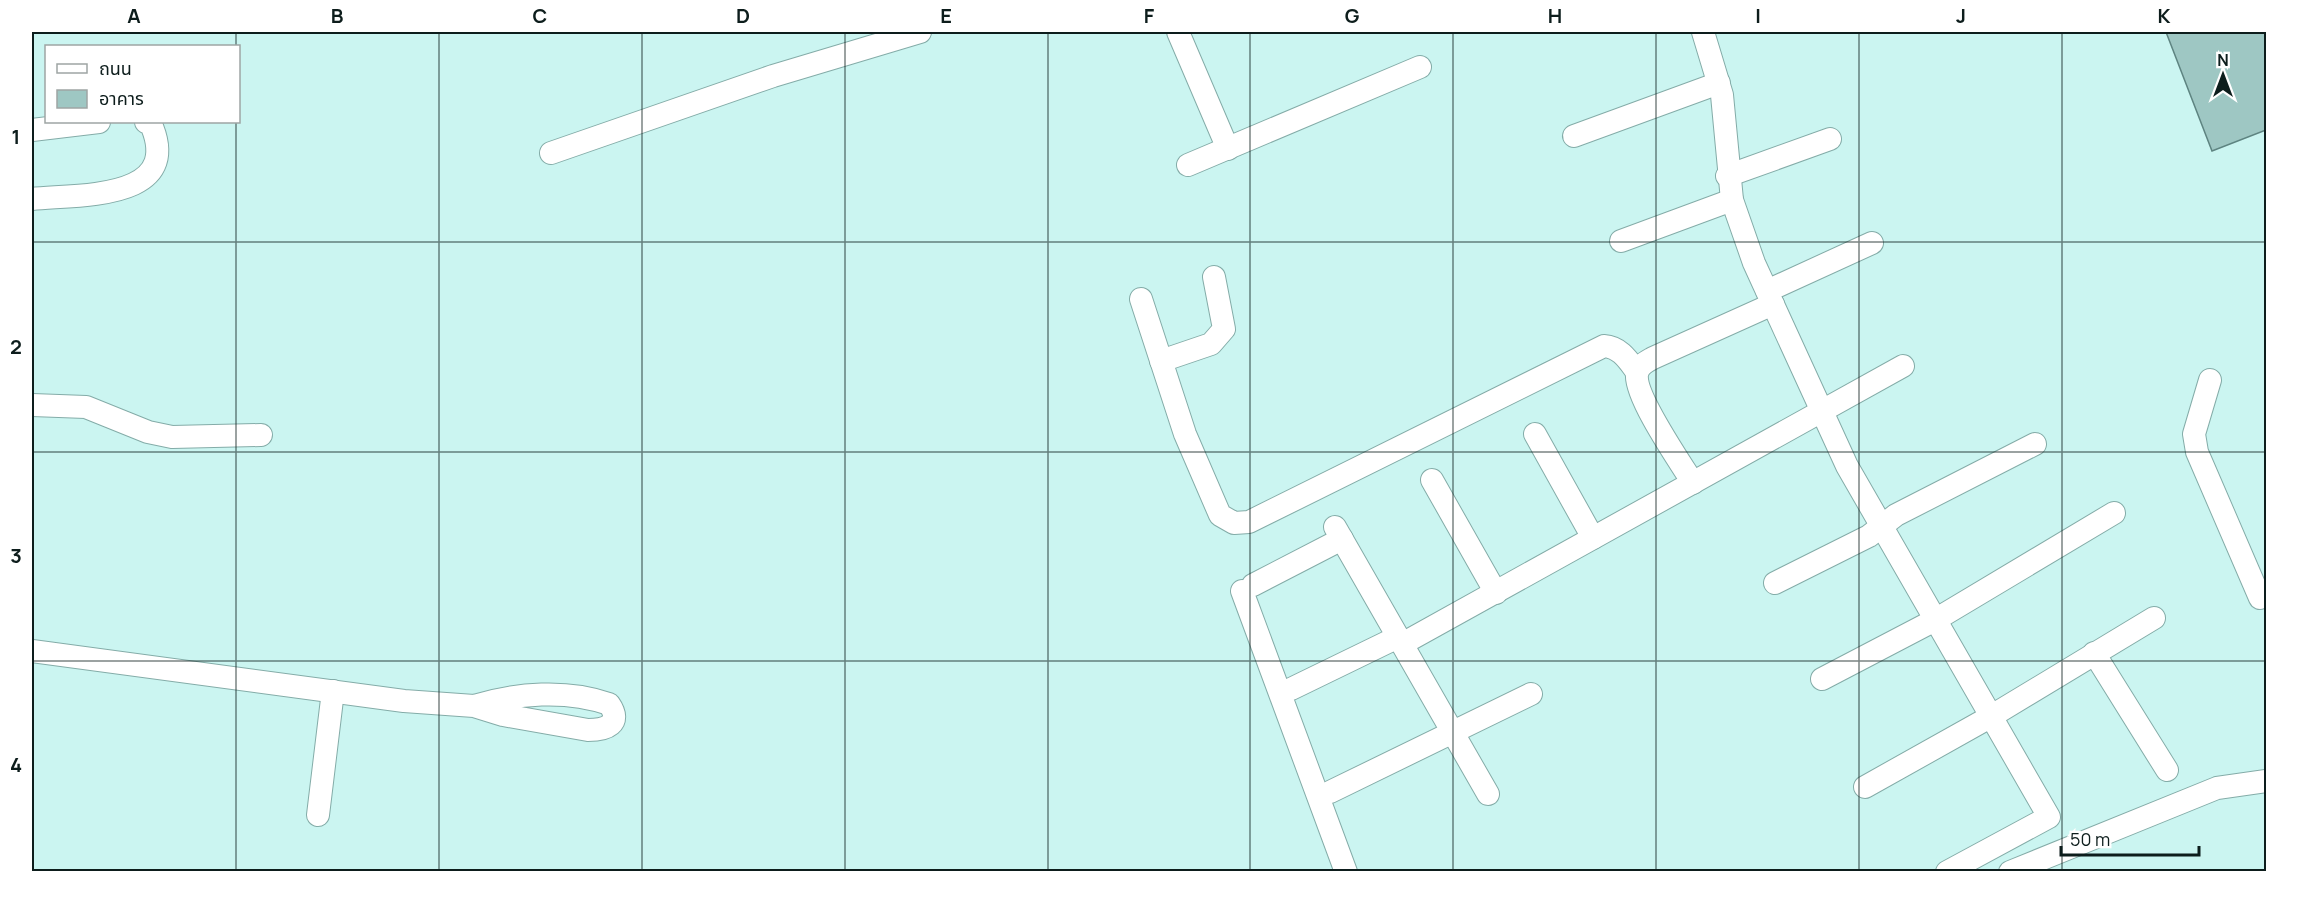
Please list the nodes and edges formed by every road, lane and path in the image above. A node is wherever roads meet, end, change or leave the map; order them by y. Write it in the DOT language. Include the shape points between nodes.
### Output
graph roads {
  1 [pos="920,32"];
  2 [pos="1178,32"];
  3 [pos="1704,32"];
  4 [pos="1420,67"];
  5 [pos="1719,83"];
  6 [pos="91,123"];
  7 [pos="150,123"];
  8 [pos="32,130"];
  9 [pos="1574,136"];
  10 [pos="1830,139"];
  11 [pos="1228,149"];
  12 [pos="551,153"];
  13 [pos="1188,165"];
  14 [pos="1727,176"];
  15 [pos="32,199"];
  16 [pos="1732,200"];
  17 [pos="1621,240"];
  18 [pos="1872,243"];
  19 [pos="1214,277"];
  20 [pos="1770,298"];
  21 [pos="1141,299"];
  22 [pos="1161,361"];
  23 [pos="1903,366"];
  24 [pos="1637,372"];
  25 [pos="2210,380"];
  26 [pos="32,405"];
  27 [pos="1821,412"];
  28 [pos="1535,434"];
  29 [pos="261,435"];
  30 [pos="2035,444"];
  31 [pos="1432,480"];
  32 [pos="1693,483"];
  33 [pos="2114,513"];
  34 [pos="1881,526"];
  35 [pos="1593,538"];
  36 [pos="1775,583"];
  37 [pos="1496,592"];
  38 [pos="2260,598"];
  39 [pos="2154,618"];
  40 [pos="1935,621"];
  41 [pos="1400,641"];
  42 [pos="32,651"];
  43 [pos="2094,653"];
  44 [pos="1822,679"];
  45 [pos="1291,690"];
  46 [pos="333,691"];
  47 [pos="1531,694"];
  48 [pos="474,706"];
  49 [pos="1990,717"];
  50 [pos="1453,732"];
  51 [pos="2167,770"];
  52 [pos="2266,780"];
  53 [pos="1865,787"];
  54 [pos="1329,792"];
  55 [pos="1488,794"];
  56 [pos="318,815"];
  57 [pos="1346,872"];
  58 [pos="1947,872"];
  59 [pos="2010,872"];
  1 -- 12 [label="street" via="773,76"];
  2 -- 11 [label="street"];
  3 -- 5 [label="street"];
  4 -- 11 [label="street"];
  5 -- 9 [label="street"];
  5 -- 14 [label="street"];
  6 -- 8 [label="street"];
  7 -- 15 [label="street" via="158,158 154,170 141,181 123,189"];
  10 -- 14 [label="street"];
  11 -- 13 [label="street"];
  14 -- 16 [label="street"];
  16 -- 17 [label="street"];
  16 -- 20 [label="street"];
  18 -- 20 [label="street"];
  19 -- 22 [label="street" via="1224,329 1211,344"];
  20 -- 24 [label="street" via="1642,364"];
  20 -- 27 [label="street"];
  21 -- 22 [label="street"];
  22 -- 24 [label="street" via="1185,434 1220,515 1234,523 1249,522 1604,346 1624,354"];
  23 -- 27 [label="street"];
  24 -- 32 [label="street" via="1640,394"];
  25 -- 38 [label="street" via="2194,434 2197,452"];
  26 -- 29 [label="street" via="86,407 148,432 172,437"];
  27 -- 32 [label="street"];
  27 -- 34 [label="street"];
  28 -- 35 [label="street"];
  30 -- 34 [label="street"];
  31 -- 37 [label="street"];
  32 -- 35 [label="street"];
  33 -- 40 [label="street"];
  34 -- 36 [label="street" via="1869,536"];
  34 -- 40 [label="street"];
  35 -- 37 [label="street"];
  37 -- 41 [label="street"];
  39 -- 43 [label="street"];
  40 -- 44 [label="street"];
  40 -- 49 [label="street"];
  41 -- 45 [label="street"];
  41 -- 50 [label="street"];
  41 -- 57 [label="street" via="1338,533 1248,588"];
  42 -- 46 [label="street"];
  43 -- 49 [label="street"];
  43 -- 51 [label="street"];
  46 -- 48 [label="street" via="441,706"];
  46 -- 56 [label="street"];
  47 -- 50 [label="street"];
  48 -- 48 [label="street" via="525,695 580,697 609,704 615,711 615,722 602,730 588,730"];
  49 -- 53 [label="street"];
  49 -- 58 [label="street" via="2049,818"];
  50 -- 54 [label="street"];
  50 -- 55 [label="street"];
  52 -- 59 [label="street" via="2217,788"];
}
